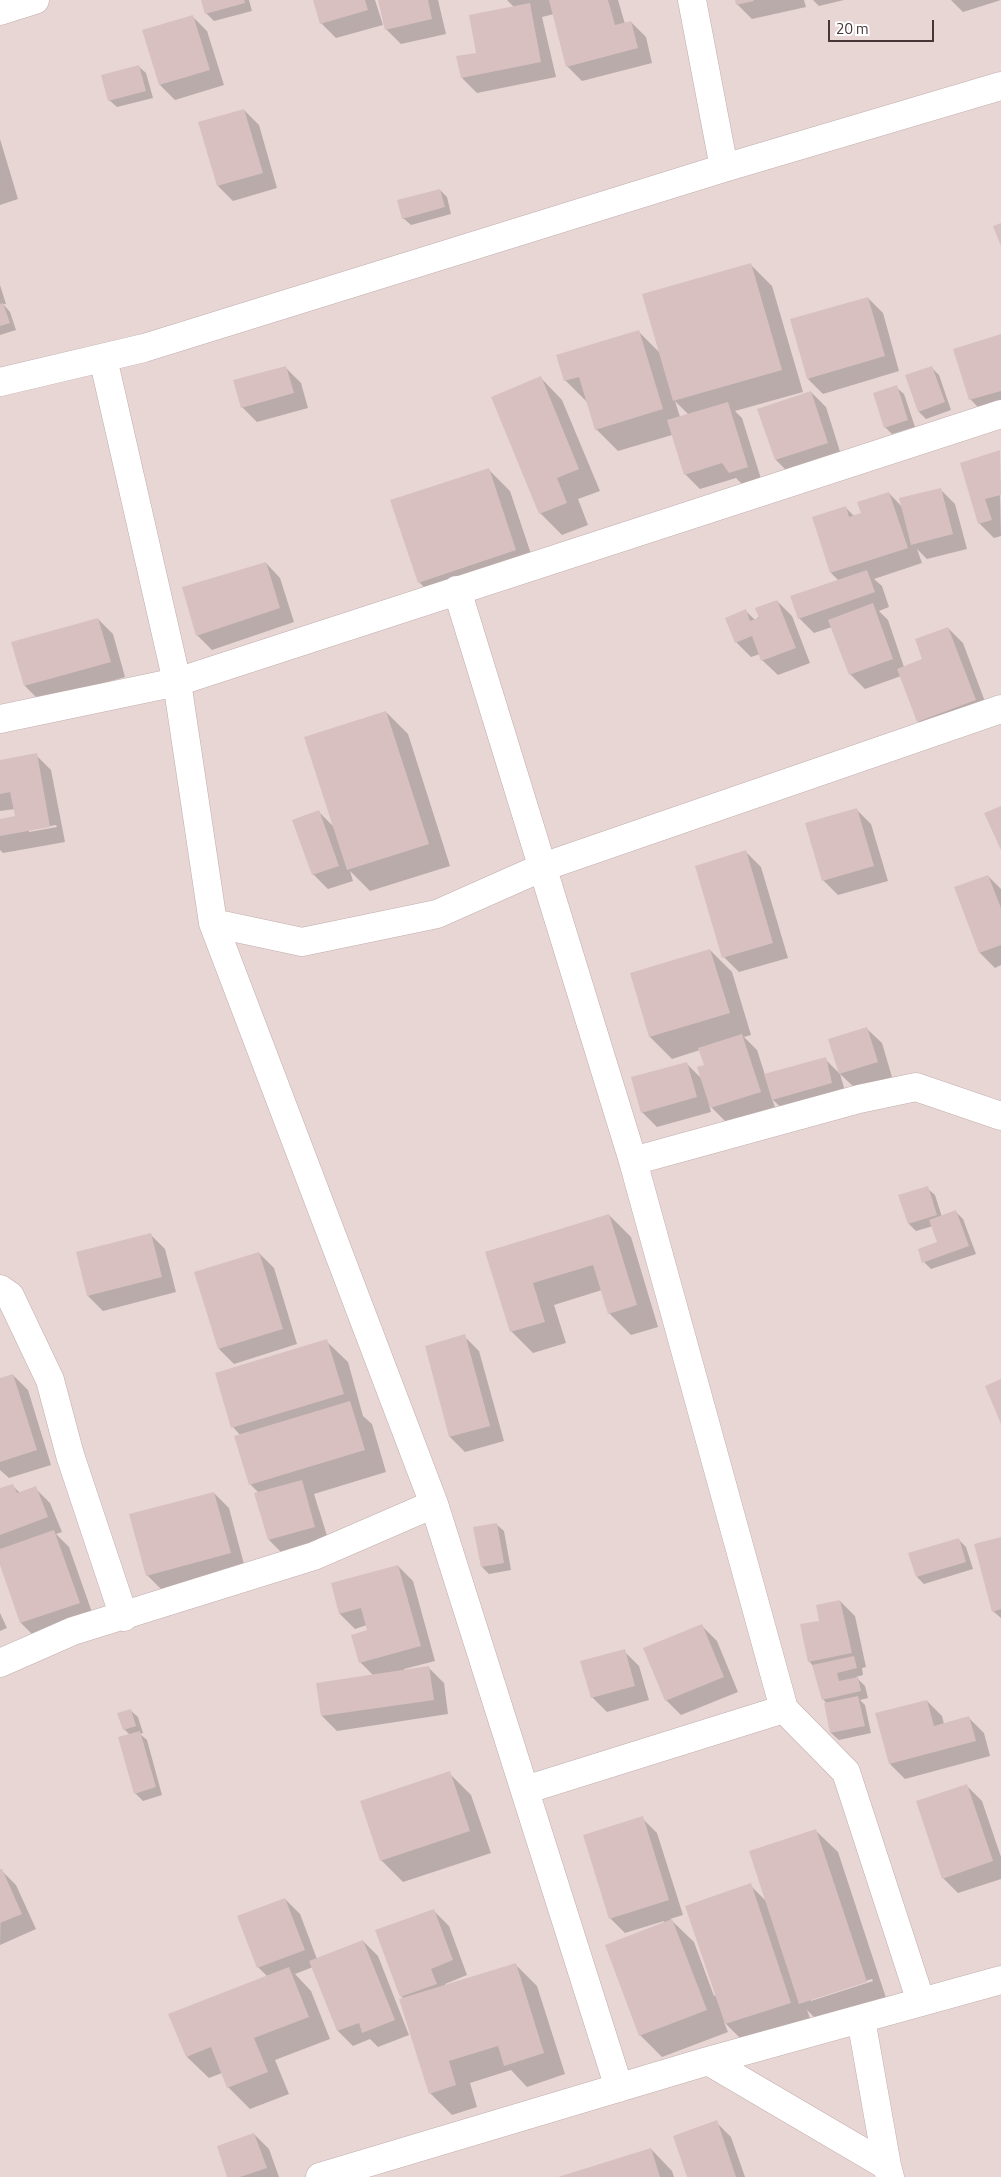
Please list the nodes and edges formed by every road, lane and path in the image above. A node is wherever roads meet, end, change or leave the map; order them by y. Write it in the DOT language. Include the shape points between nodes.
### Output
graph roads {
  1 [pos="36,0"];
  2 [pos="692,0"];
  3 [pos="0,11"];
  4 [pos="1001,86"];
  5 [pos="724,168"];
  6 [pos="103,358"];
  7 [pos="0,382"];
  8 [pos="1001,414"];
  9 [pos="457,590"];
  10 [pos="177,682"];
  11 [pos="1001,709"];
  12 [pos="0,719"];
  13 [pos="543,868"];
  14 [pos="213,923"];
  15 [pos="1001,1116"];
  16 [pos="632,1161"];
  17 [pos="0,1289"];
  18 [pos="434,1504"];
  19 [pos="124,1617"];
  20 [pos="0,1663"];
  21 [pos="784,1709"];
  22 [pos="525,1790"];
  23 [pos="1001,1980"];
  24 [pos="921,2002"];
  25 [pos="860,2019"];
  26 [pos="708,2062"];
  27 [pos="619,2088"];
  28 [pos="889,2172"];
  29 [pos="320,2177"];
  1 -- 3 [label="street"];
  2 -- 5 [label="street"];
  4 -- 5 [label="street"];
  5 -- 6 [label="street"];
  6 -- 7 [label="street"];
  6 -- 10 [label="street"];
  8 -- 9 [label="street"];
  9 -- 10 [label="street"];
  9 -- 13 [label="street"];
  10 -- 12 [label="street"];
  10 -- 14 [label="street"];
  11 -- 13 [label="street"];
  13 -- 14 [label="street" via="437,914 302,942"];
  13 -- 16 [label="street"];
  14 -- 18 [label="street"];
  15 -- 16 [label="street" via="916,1087 859,1099"];
  16 -- 21 [label="street"];
  17 -- 19 [label="street" via="10,1296 50,1380 70,1455"];
  18 -- 19 [label="street" via="314,1556"];
  18 -- 22 [label="street"];
  19 -- 20 [label="street" via="73,1631"];
  21 -- 22 [label="street"];
  21 -- 24 [label="street" via="846,1772"];
  22 -- 27 [label="street"];
  23 -- 24 [label="street"];
  24 -- 25 [label="street"];
  25 -- 26 [label="street"];
  25 -- 28 [label="street"];
  26 -- 27 [label="street"];
  26 -- 28 [label="street"];
  27 -- 29 [label="street"];
}
